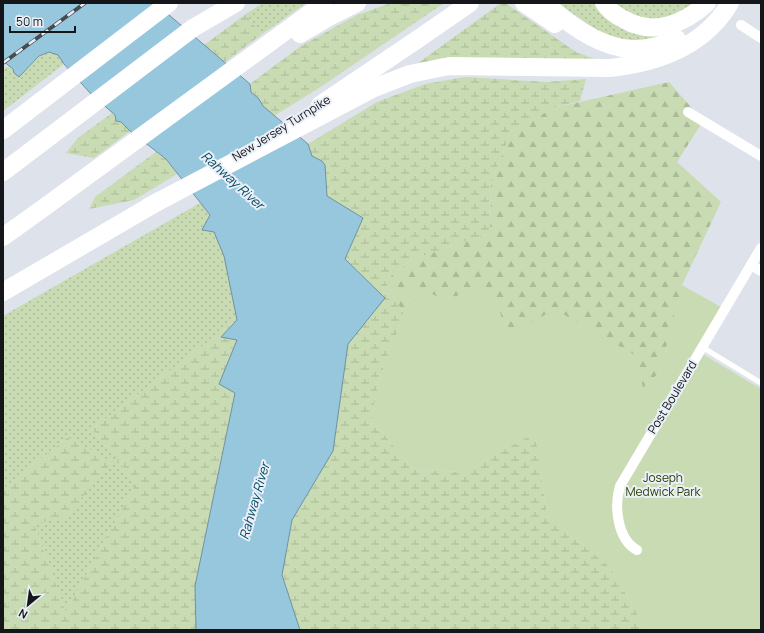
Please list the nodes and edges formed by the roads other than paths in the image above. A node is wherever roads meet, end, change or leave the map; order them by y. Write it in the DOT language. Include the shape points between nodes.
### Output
graph roads {
  1 [pos="169,3"];
  2 [pos="324,3"];
  3 [pos="357,3"];
  4 [pos="524,3"];
  5 [pos="545,3"];
  6 [pos="604,3"];
  7 [pos="707,3"];
  8 [pos="720,3"];
  9 [pos="730,3"];
  10 [pos="229,5"];
  11 [pos="465,6"];
  12 [pos="741,26"];
  13 [pos="761,38"];
  14 [pos="271,48"];
  15 [pos="665,57"];
  16 [pos="329,105"];
  17 [pos="688,112"];
  18 [pos="3,130"];
  19 [pos="761,156"];
  20 [pos="3,172"];
  21 [pos="3,237"];
  22 [pos="761,248"];
  23 [pos="751,264"];
  24 [pos="761,271"];
  25 [pos="3,292"];
  26 [pos="702,347"];
  27 [pos="761,383"];
  28 [pos="637,550"];
  1 -- 18 [label="highway"];
  2 -- 14 [label="highway"];
  3 -- 14 [label="highway"];
  4 -- 15 [label="highway" via="597,50 631,59"];
  5 -- 8 [label="highway" via="570,23 600,41 632,50 663,45 678,39 693,30"];
  6 -- 7 [label="highway" via="630,23 659,28 688,18"];
  9 -- 15 [label="highway" via="714,25 699,38"];
  10 -- 20 [label="highway" via="193,28"];
  11 -- 16 [label="highway, New Jersey Turnpike"];
  12 -- 13 [label="street"];
  14 -- 21 [label="highway"];
  15 -- 16 [label="highway" via="610,68 469,65 442,67 392,80 354,98"];
  16 -- 25 [label="highway"];
  17 -- 19 [label="street"];
  22 -- 23 [label="street, Post Boulevard"];
  23 -- 24 [label="street"];
  23 -- 26 [label="street, Post Boulevard"];
  26 -- 27 [label="lane"];
  26 -- 28 [label="street, Post Boulevard" via="620,486 617,506 620,527 628,543"];
}
